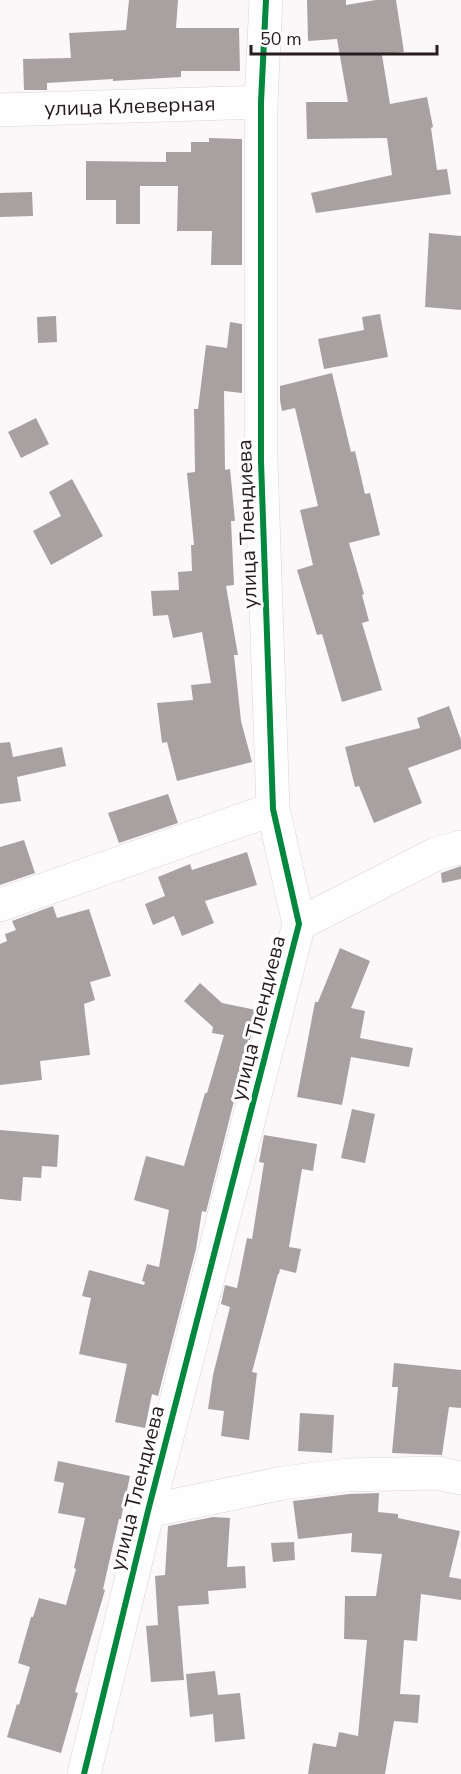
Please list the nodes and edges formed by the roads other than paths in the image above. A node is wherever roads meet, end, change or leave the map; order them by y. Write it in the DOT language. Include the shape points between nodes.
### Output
graph roads {
  1 [pos="266,0"];
  2 [pos="261,102"];
  3 [pos="0,110"];
  4 [pos="273,809"];
  5 [pos="461,847"];
  6 [pos="0,905"];
  7 [pos="299,924"];
  8 [pos="461,1478"];
  9 [pos="148,1511"];
  10 [pos="84,1774"];
  1 -- 2 [label="street, улица Тлендиева"];
  2 -- 3 [label="street, улица Клеверная"];
  2 -- 4 [label="street, улица Тлендиева" via="261,460"];
  4 -- 6 [label="street"];
  4 -- 7 [label="street, улица Тлендиева"];
  5 -- 7 [label="street" via="436,854"];
  7 -- 9 [label="street, улица Тлендиева"];
  8 -- 9 [label="street" via="437,1473 348,1475 283,1483"];
  9 -- 10 [label="street, улица Тлендиева"];
}
